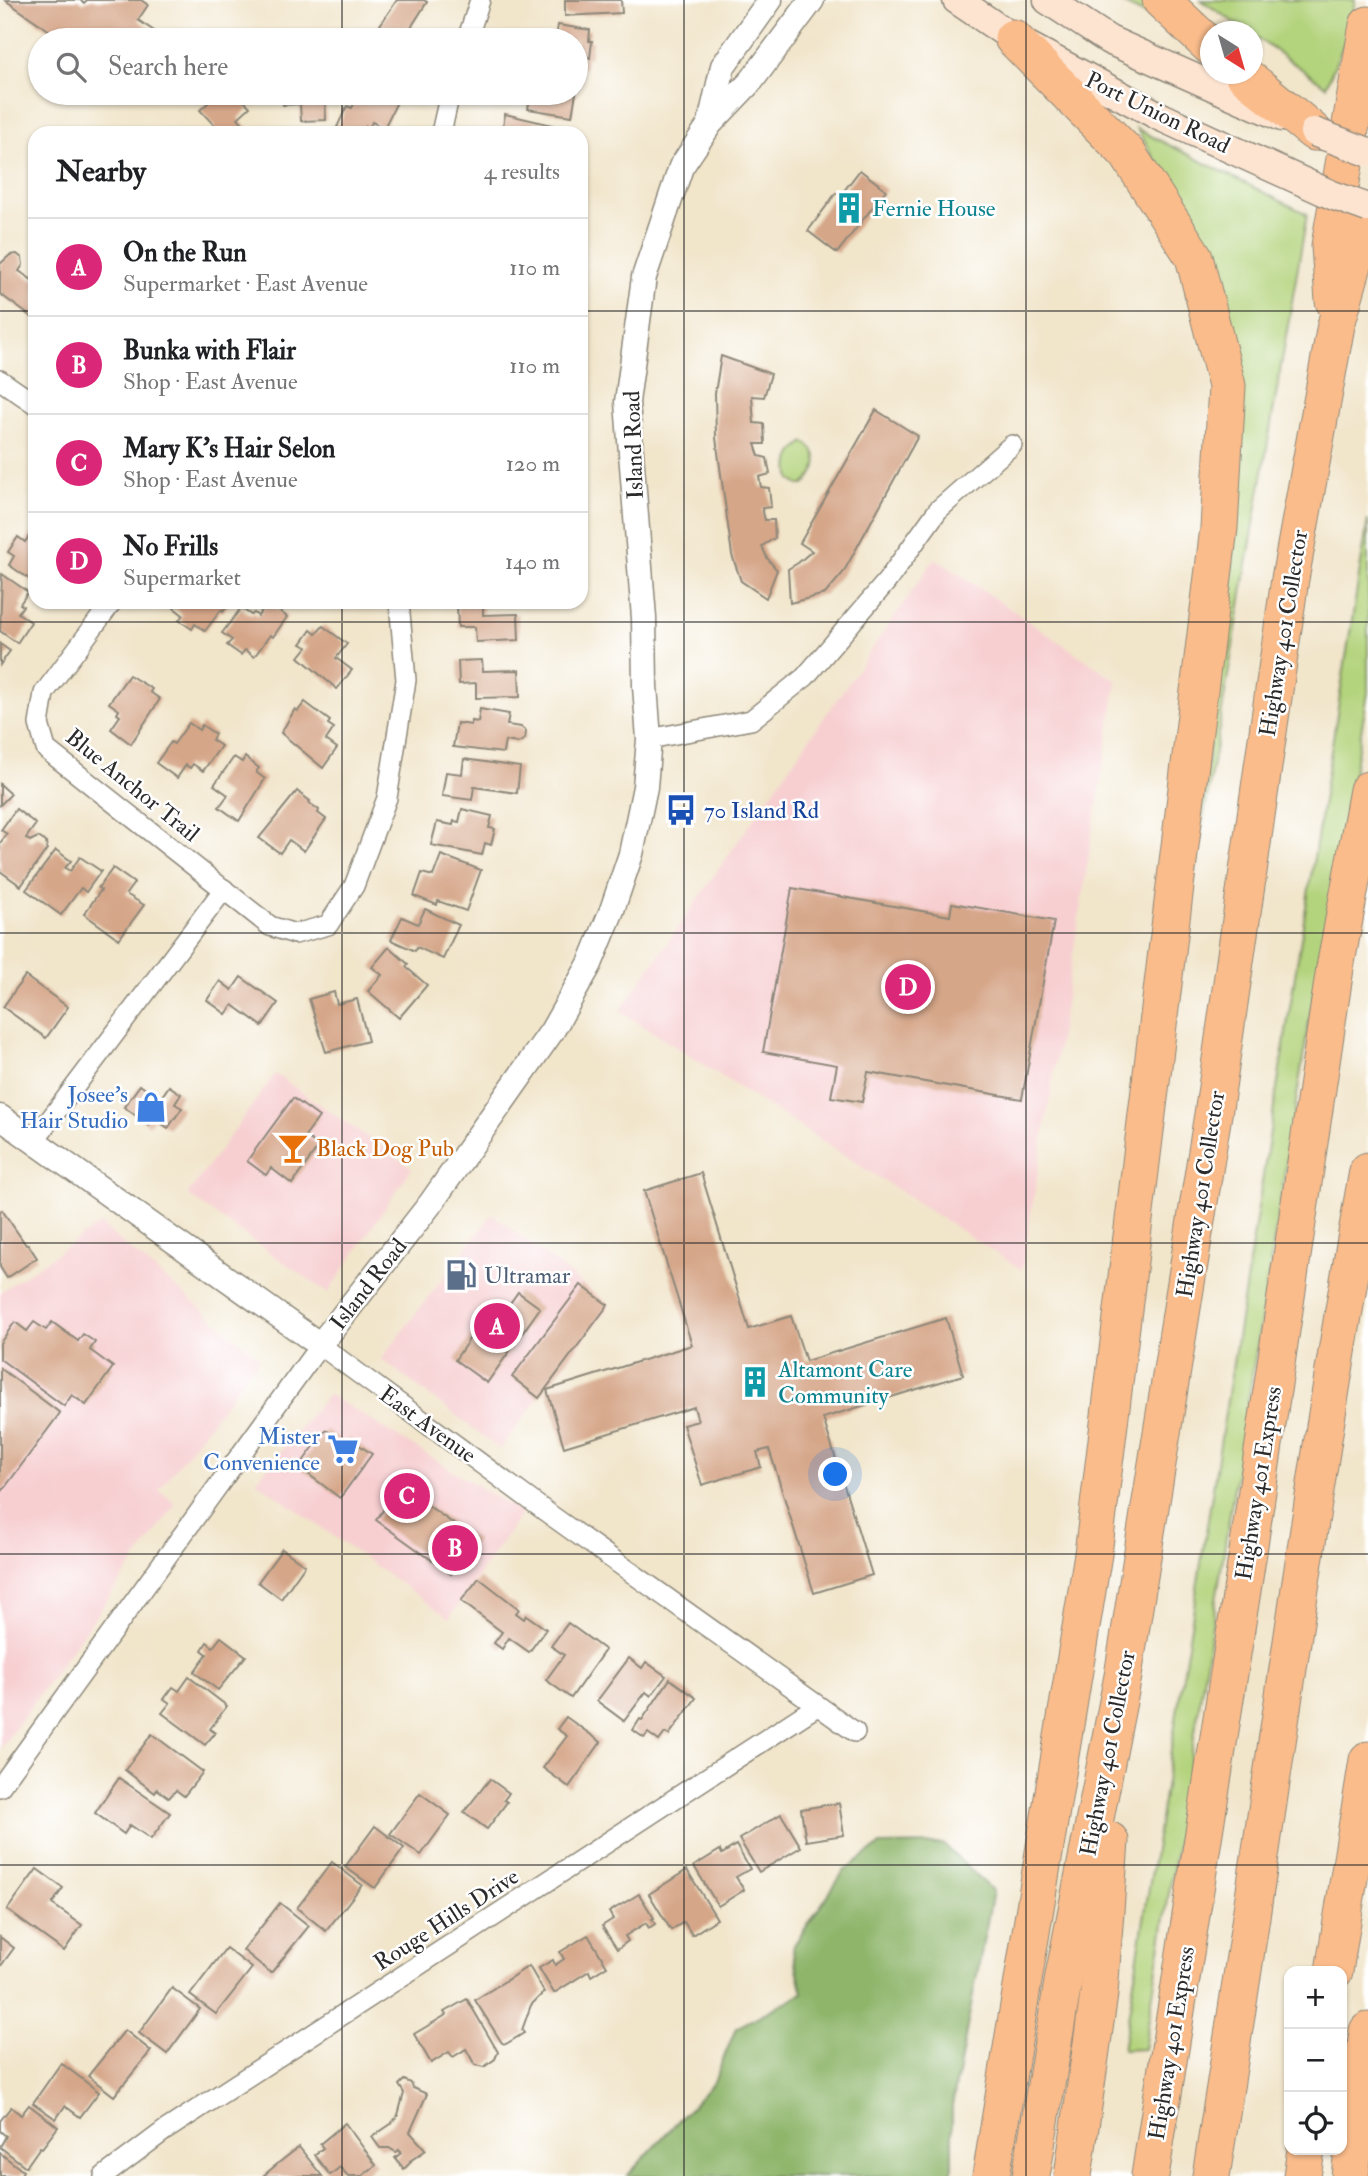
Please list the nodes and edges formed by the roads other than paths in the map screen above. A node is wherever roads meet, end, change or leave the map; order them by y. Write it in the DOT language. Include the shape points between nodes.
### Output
graph roads {
  1 [pos="480,0"];
  2 [pos="770,0"];
  3 [pos="812,0"];
  4 [pos="957,0"];
  5 [pos="1048,0"];
  6 [pos="1161,0"];
  7 [pos="1368,25"];
  8 [pos="471,28"];
  9 [pos="1200,37"];
  10 [pos="1013,38"];
  11 [pos="1255,84"];
  12 [pos="447,105"];
  13 [pos="710,124"];
  14 [pos="443,126"];
  15 [pos="1314,131"];
  16 [pos="1368,152"];
  17 [pos="1368,210"];
  18 [pos="1336,324"];
  19 [pos="0,380"];
  20 [pos="28,399"];
  21 [pos="1012,445"];
  22 [pos="107,609"];
  23 [pos="400,609"];
  24 [pos="649,739"];
  25 [pos="1368,790"];
  26 [pos="224,889"];
  27 [pos="0,1117"];
  28 [pos="33,1142"];
  29 [pos="1368,1171"];
  30 [pos="320,1345"];
  31 [pos="1123,1676"];
  32 [pos="817,1706"];
  33 [pos="855,1732"];
  34 [pos="1368,1760"];
  35 [pos="0,1787"];
  36 [pos="1335,1966"];
  37 [pos="1368,2031"];
  38 [pos="1305,2155"];
  39 [pos="104,2176"];
  40 [pos="991,2176"];
  41 [pos="1031,2176"];
  42 [pos="1073,2176"];
  43 [pos="1150,2176"];
  44 [pos="1211,2176"];
  45 [pos="1302,2176"];
  46 [pos="1350,2176"];
  1 -- 8 [label="street"];
  2 -- 13 [label="street, Island Road" via="723,66"];
  3 -- 13 [label="street, Island Road" via="752,80"];
  4 -- 10 [label="main road, Port Union Road"];
  5 -- 15 [label="main road, Port Union Road" via="1108,40"];
  6 -- 9 [label="highway"];
  7 -- 18 [label="highway" via="1330,246"];
  10 -- 17 [label="main road, Port Union Road, bridge" via="1161,117"];
  10 -- 40 [label="highway" via="1126,153 1194,257 1227,386 1217,542 1093,1554"];
  11 -- 15 [label="highway"];
  12 -- 14 [label="street"];
  13 -- 24 [label="street, Island Road" via="681,167 644,277 627,402"];
  15 -- 16 [label="main road, Port Union Road, bridge"];
  17 -- 18 [label="highway, Highway 401 Collector"];
  18 -- 31 [label="highway, Highway 401 Collector" via="1290,579 1214,1108"];
  19 -- 20 [label="street"];
  21 -- 24 [label="street" via="938,510 887,580 804,677 751,720"];
  22 -- 26 [label="street, Blue Anchor Trail" via="44,693 39,724 46,749"];
  23 -- 26 [label="street, Blue Anchor Trail" via="406,680 387,798 354,886 328,925 295,934 271,926"];
  24 -- 30 [label="street, Island Road" via="631,854 590,964 552,1031 431,1203"];
  25 -- 43 [label="highway, Highway 401 Express" via="1335,968"];
  26 -- 28 [label="street"];
  27 -- 28 [label="street, East Avenue"];
  28 -- 30 [label="street, East Avenue"];
  29 -- 44 [label="highway" via="1339,1333"];
  30 -- 32 [label="street, East Avenue"];
  30 -- 35 [label="street, Island Road"];
  31 -- 41 [label="highway, Highway 401 Collector" via="1064,1976"];
  31 -- 42 [label="highway" via="1099,1994"];
  32 -- 33 [label="street, East Avenue"];
  32 -- 39 [label="street, Rouge Hills Drive" via="164,2131"];
  34 -- 36 [label="highway"];
  37 -- 46 [label="highway"];
  38 -- 45 [label="highway"];
}
